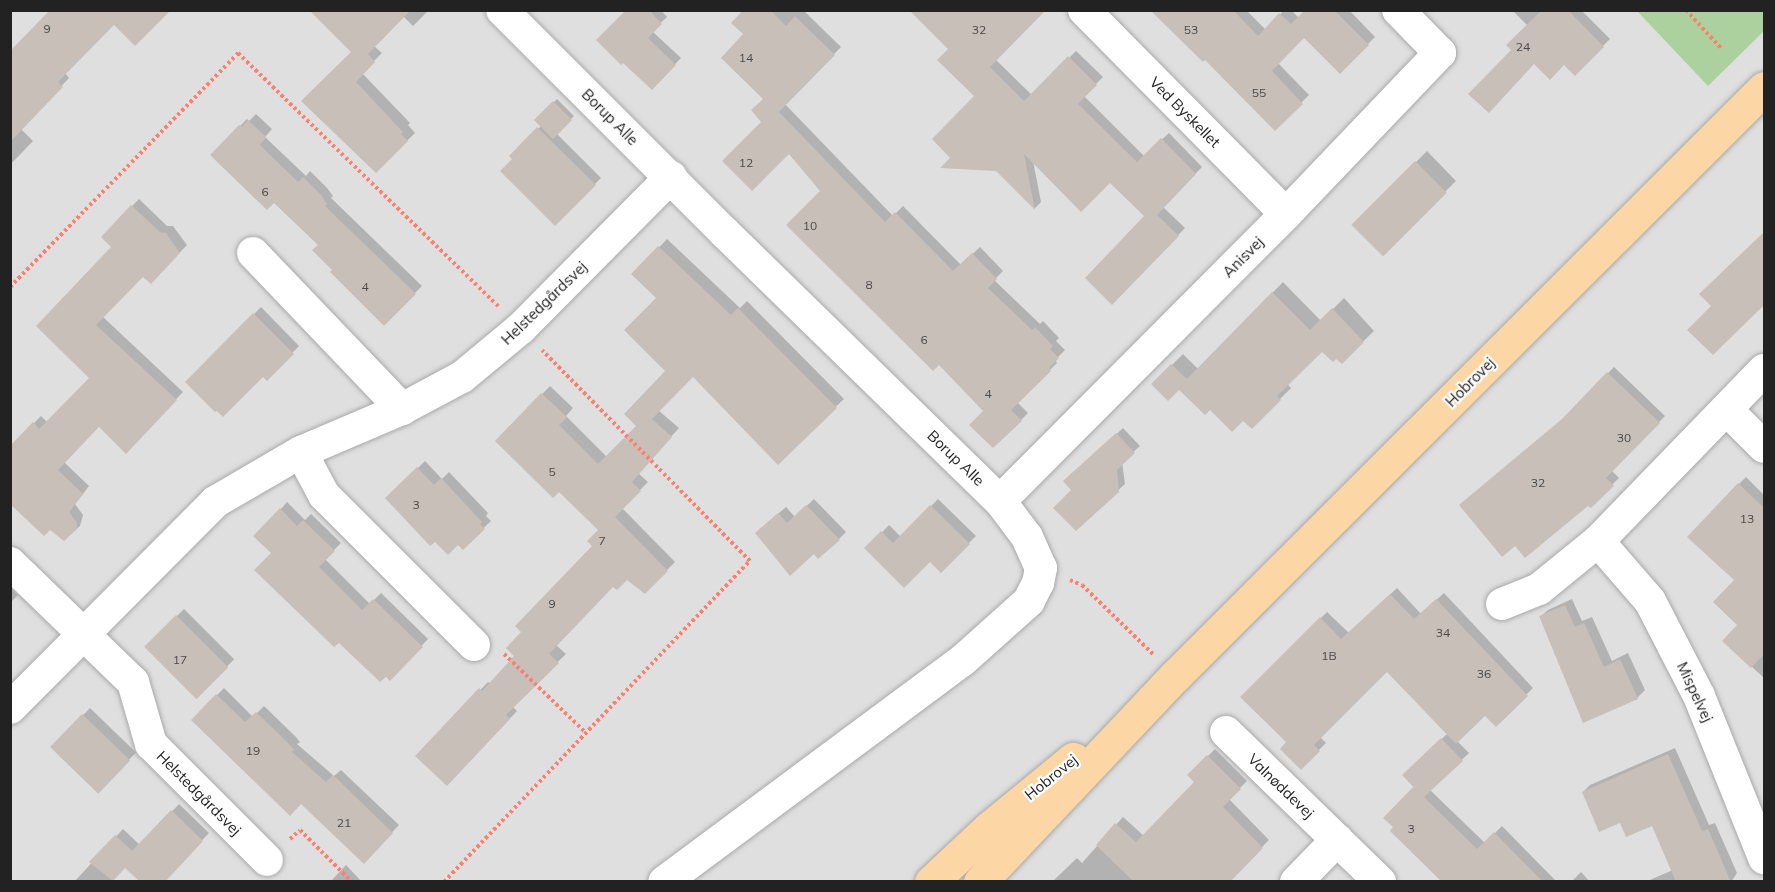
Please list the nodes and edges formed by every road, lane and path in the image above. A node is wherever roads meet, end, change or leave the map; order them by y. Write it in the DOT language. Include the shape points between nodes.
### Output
graph roads {
  1 [pos="502,10"];
  2 [pos="1083,10"];
  3 [pos="1398,10"];
  4 [pos="1686,10"];
  5 [pos="1721,48"];
  6 [pos="1764,88"];
  7 [pos="671,177"];
  8 [pos="1286,214"];
  9 [pos="253,254"];
  10 [pos="10,287"];
  11 [pos="521,328"];
  12 [pos="1764,370"];
  13 [pos="402,409"];
  14 [pos="1727,410"];
  15 [pos="1764,447"];
  16 [pos="301,452"];
  17 [pos="1000,501"];
  18 [pos="1598,541"];
  19 [pos="10,563"];
  20 [pos="1040,573"];
  21 [pos="1502,604"];
  22 [pos="84,632"];
  23 [pos="474,645"];
  24 [pos="1174,676"];
  25 [pos="10,708"];
  26 [pos="585,732"];
  27 [pos="1226,732"];
  28 [pos="1337,840"];
  29 [pos="1764,858"];
  30 [pos="267,860"];
  31 [pos="352,882"];
  32 [pos="444,882"];
  33 [pos="664,882"];
  34 [pos="931,882"];
  35 [pos="980,882"];
  36 [pos="1296,882"];
  37 [pos="1380,882"];
  1 -- 7 [label="street, Borup Alle"];
  2 -- 8 [label="street, Ved Byskellet"];
  3 -- 8 [label="street, Anisvej" via="1440,53"];
  4 -- 5 [label="path"];
  6 -- 24 [label="main road, Hobrovej"];
  7 -- 11 [label="street, Helstedgårdsvej"];
  7 -- 17 [label="street, Borup Alle"];
  8 -- 17 [label="street, Anisvej"];
  9 -- 13 [label="street"];
  10 -- 11 [label="path" via="238,53"];
  11 -- 13 [label="street, Helstedgårdsvej" via="462,377"];
  11 -- 26 [label="path" via="750,561"];
  12 -- 14 [label="street"];
  13 -- 16 [label="street, Helstedgårdsvej"];
  14 -- 15 [label="street"];
  14 -- 18 [label="street"];
  16 -- 22 [label="street, Helstedgårdsvej" via="215,502"];
  16 -- 23 [label="street" via="324,495"];
  17 -- 20 [label="street, Borup Alle" via="1027,537"];
  18 -- 21 [label="street" via="1539,589"];
  18 -- 29 [label="street, Mispelvej" via="1650,601 1699,696"];
  19 -- 22 [label="street, Helstedgårdsvej"];
  20 -- 24 [label="path" via="1082,585"];
  20 -- 33 [label="street" via="1029,601 963,660"];
  22 -- 25 [label="street, Helstedgårdsvej"];
  22 -- 30 [label="street, Helstedgårdsvej" via="133,682 151,744"];
  23 -- 26 [label="path" via="487,639"];
  24 -- 34 [label="main road, Hobrovej" via="988,828"];
  24 -- 35 [label="main road, Hobrovej"];
  26 -- 32 [label="path"];
  27 -- 28 [label="street, Valnøddevej"];
  28 -- 36 [label="street"];
  28 -- 37 [label="street, Valnøddevej"];
  30 -- 31 [label="path" via="300,830"];
}
